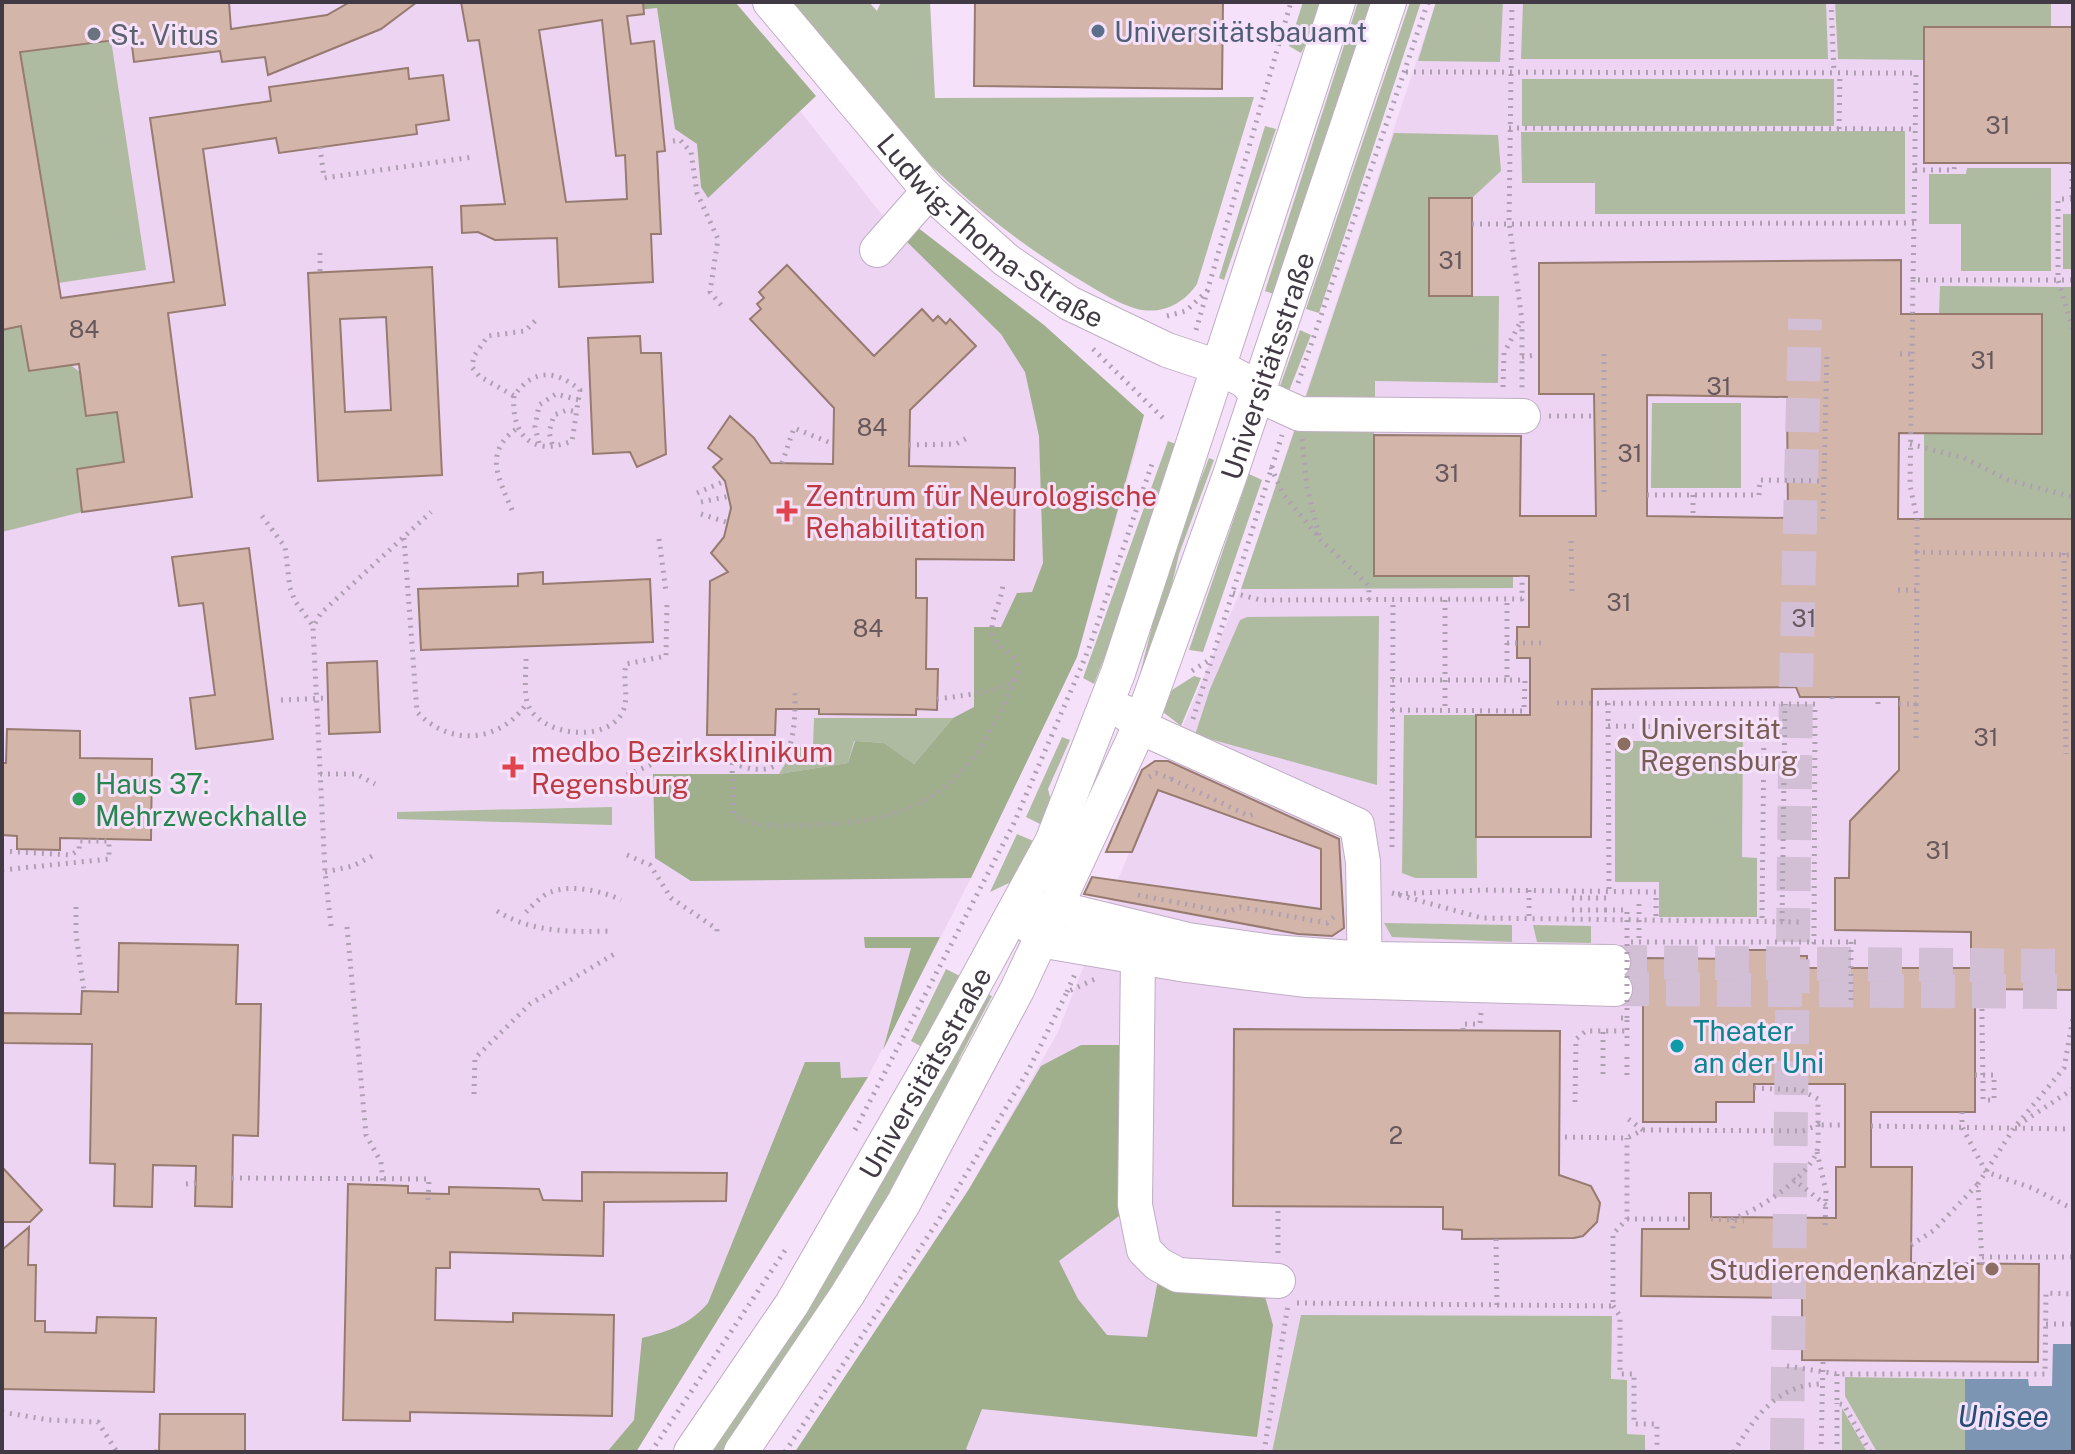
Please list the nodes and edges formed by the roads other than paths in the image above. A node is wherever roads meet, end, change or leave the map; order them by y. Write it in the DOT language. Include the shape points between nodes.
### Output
graph roads {
  1 [pos="770,2"];
  2 [pos="1338,2"];
  3 [pos="1389,2"];
  4 [pos="929,191"];
  5 [pos="877,250"];
  6 [pos="1221,368"];
  7 [pos="1258,395"];
  8 [pos="1513,416"];
  9 [pos="1118,673"];
  10 [pos="1140,726"];
  11 [pos="1015,913"];
  12 [pos="1048,924"];
  13 [pos="1138,957"];
  14 [pos="1365,971"];
  15 [pos="1620,978"];
  16 [pos="1278,1281"];
  17 [pos="691,1452"];
  18 [pos="741,1452"];
  1 -- 4 [label="street, Ludwig-Thoma-Straße"];
  2 -- 6 [label="street, Universitätsstraße" via="1225,294"];
  3 -- 7 [label="street, Universitätsstraße"];
  4 -- 5 [label="street"];
  4 -- 6 [label="street, Ludwig-Thoma-Straße" via="1006,260 1069,303"];
  6 -- 7 [label="street, Ludwig-Thoma-Straße"];
  6 -- 9 [label="street, Universitätsstraße"];
  7 -- 8 [label="street, Ludwig-Thoma-Straße" via="1295,412"];
  7 -- 10 [label="street, Universitätsstraße"];
  9 -- 10 [label="street, Universitätsstraße" via="1120,703"];
  9 -- 11 [label="street, Universitätsstraße" via="1052,842"];
  10 -- 12 [label="street, Universitätsstraße"];
  10 -- 14 [label="street" via="1357,825"];
  11 -- 12 [label="street"];
  11 -- 17 [label="street, Universitätsstraße" via="792,1304"];
  12 -- 13 [label="street"];
  12 -- 14 [label="street" via="1231,947"];
  12 -- 18 [label="street, Universitätsstraße" via="903,1204"];
  13 -- 14 [label="street" via="1243,974"];
  13 -- 16 [label="street" via="1135,1205 1144,1250 1178,1275"];
  14 -- 15 [label="street"];
}
